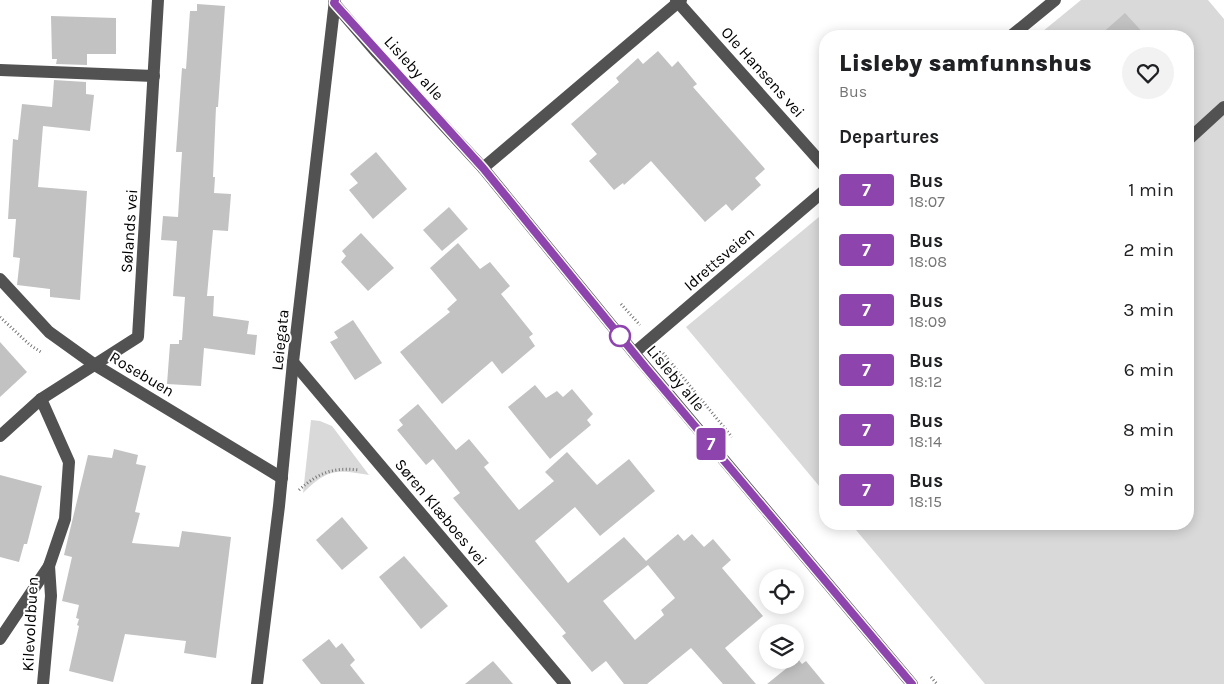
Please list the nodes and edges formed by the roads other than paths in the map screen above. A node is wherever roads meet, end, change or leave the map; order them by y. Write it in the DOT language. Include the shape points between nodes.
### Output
graph roads {
  1 [pos="158,0"];
  2 [pos="1055,0"];
  3 [pos="679,1"];
  4 [pos="335,2"];
  5 [pos="1018,30"];
  6 [pos="0,70"];
  7 [pos="154,76"];
  8 [pos="1224,107"];
  9 [pos="1194,134"];
  10 [pos="819,160"];
  11 [pos="483,168"];
  12 [pos="819,195"];
  13 [pos="0,279"];
  14 [pos="634,353"];
  15 [pos="293,362"];
  16 [pos="95,365"];
  17 [pos="41,399"];
  18 [pos="0,436"];
  19 [pos="282,478"];
  20 [pos="49,566"];
  21 [pos="0,639"];
  22 [pos="43,684"];
  23 [pos="257,684"];
  24 [pos="565,684"];
  25 [pos="912,684"];
  1 -- 7 [label="street, Sølands vei"];
  2 -- 5 [label="street"];
  3 -- 10 [label="street, Ole Hansens vei"];
  3 -- 11 [label="street"];
  4 -- 11 [label="street, Lisleby alle"];
  4 -- 15 [label="street, Leiegata"];
  6 -- 7 [label="street"];
  7 -- 16 [label="street, Sølands vei" via="138,337"];
  8 -- 9 [label="street"];
  11 -- 14 [label="street, Lisleby alle"];
  12 -- 14 [label="street, Idrettsveien"];
  13 -- 16 [label="street, Rosebuen" via="49,332"];
  14 -- 25 [label="street, Lisleby alle"];
  15 -- 19 [label="street, Leiegata"];
  15 -- 24 [label="street, Søren Klæboes vei"];
  16 -- 17 [label="street"];
  16 -- 19 [label="street, Rosebuen"];
  17 -- 18 [label="street"];
  17 -- 20 [label="street, Kilevoldbuen" via="69,462 65,519"];
  19 -- 23 [label="street, Leiegata"];
  20 -- 21 [label="street, Kilevoldbuen"];
  20 -- 22 [label="street, Kilevoldbuen" via="51,596"];
}
